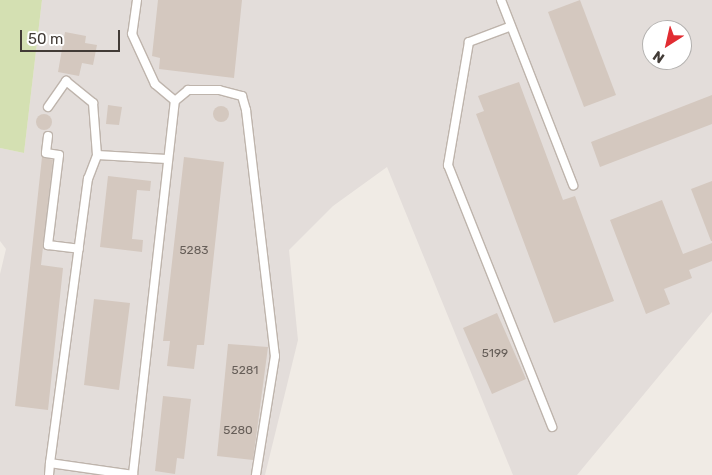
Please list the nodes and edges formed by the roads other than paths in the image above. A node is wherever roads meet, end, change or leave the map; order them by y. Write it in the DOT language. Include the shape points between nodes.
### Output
graph roads {
  1 [pos="136,0"];
  2 [pos="501,0"];
  3 [pos="510,26"];
  4 [pos="175,102"];
  5 [pos="48,107"];
  6 [pos="48,136"];
  7 [pos="97,155"];
  8 [pos="167,159"];
  9 [pos="573,185"];
  10 [pos="79,249"];
  11 [pos="552,428"];
  12 [pos="50,463"];
  13 [pos="133,474"];
  14 [pos="49,475"];
  15 [pos="256,475"];
  1 -- 4 [label="lane" via="132,34 155,84"];
  2 -- 3 [label="lane"];
  3 -- 9 [label="lane"];
  3 -- 11 [label="lane" via="468,42 448,165"];
  4 -- 8 [label="lane"];
  4 -- 15 [label="lane" via="188,90 220,90 242,96 246,110 275,356"];
  5 -- 7 [label="lane" via="66,81 93,103"];
  6 -- 10 [label="lane" via="46,153 59,155 48,245"];
  7 -- 8 [label="lane"];
  7 -- 10 [label="lane" via="88,179"];
  8 -- 13 [label="lane"];
  10 -- 12 [label="lane"];
  12 -- 13 [label="lane"];
  12 -- 14 [label="lane"];
}
